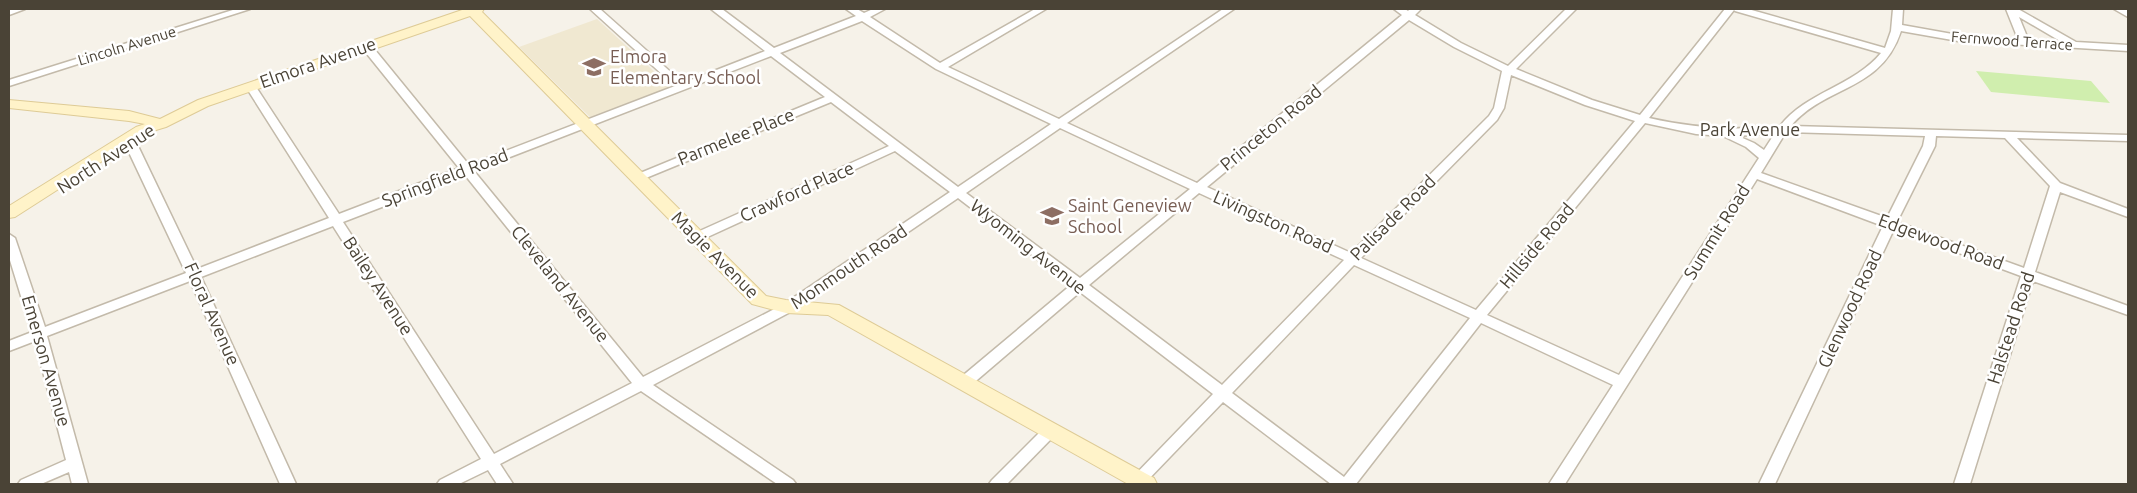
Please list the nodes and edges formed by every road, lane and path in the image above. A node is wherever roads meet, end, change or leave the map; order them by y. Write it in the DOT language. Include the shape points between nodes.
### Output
graph roads {
  1 [pos="20,9"];
  2 [pos="245,9"];
  3 [pos="474,9"];
  4 [pos="594,9"];
  5 [pos="716,9"];
  6 [pos="851,9"];
  7 [pos="880,9"];
  8 [pos="1041,9"];
  9 [pos="1229,9"];
  10 [pos="1571,9"];
  11 [pos="1730,9"];
  12 [pos="1738,9"];
  13 [pos="1898,9"];
  14 [pos="2012,9"];
  15 [pos="2119,9"];
  16 [pos="1408,11"];
  17 [pos="9,12"];
  18 [pos="2128,14"];
  19 [pos="864,17"];
  20 [pos="1897,27"];
  21 [pos="2024,42"];
  22 [pos="2074,45"];
  23 [pos="367,47"];
  24 [pos="2128,48"];
  25 [pos="774,52"];
  26 [pos="1888,52"];
  27 [pos="940,67"];
  28 [pos="1508,71"];
  29 [pos="9,83"];
  30 [pos="251,86"];
  31 [pos="682,87"];
  32 [pos="834,97"];
  33 [pos="9,104"];
  34 [pos="1641,121"];
  35 [pos="1060,123"];
  36 [pos="161,124"];
  37 [pos="585,125"];
  38 [pos="1783,129"];
  39 [pos="1714,132"];
  40 [pos="1931,133"];
  41 [pos="2008,135"];
  42 [pos="2126,139"];
  43 [pos="132,146"];
  44 [pos="897,146"];
  45 [pos="1764,157"];
  46 [pos="468,170"];
  47 [pos="1754,174"];
  48 [pos="637,178"];
  49 [pos="2056,186"];
  50 [pos="1198,188"];
  51 [pos="959,193"];
  52 [pos="9,213"];
  53 [pos="2128,213"];
  54 [pos="336,220"];
  55 [pos="9,221"];
  56 [pos="1890,224"];
  57 [pos="697,237"];
  58 [pos="9,238"];
  59 [pos="1353,258"];
  60 [pos="2028,274"];
  61 [pos="194,275"];
  62 [pos="1078,286"];
  63 [pos="789,307"];
  64 [pos="2128,311"];
  65 [pos="1479,316"];
  66 [pos="40,334"];
  67 [pos="9,346"];
  68 [pos="965,382"];
  69 [pos="1622,383"];
  70 [pos="641,384"];
  71 [pos="1224,393"];
  72 [pos="1050,431"];
  73 [pos="490,462"];
  74 [pos="74,463"];
  75 [pos="1140,483"];
  76 [pos="26,484"];
  77 [pos="80,484"];
  78 [pos="288,484"];
  79 [pos="445,484"];
  80 [pos="505,484"];
  81 [pos="788,484"];
  82 [pos="997,484"];
  83 [pos="1342,484"];
  84 [pos="1347,484"];
  85 [pos="1558,484"];
  86 [pos="1767,484"];
  87 [pos="1962,484"];
  1 -- 17 [label="street"];
  2 -- 29 [label="street, Lincoln Avenue"];
  3 -- 23 [label="street, Elmora Avenue"];
  3 -- 37 [label="street, Magie Avenue"];
  4 -- 31 [label="street"];
  5 -- 25 [label="street, Wyoming Avenue"];
  6 -- 19 [label="street, Livingston Road"];
  7 -- 19 [label="street, Springfield Road"];
  8 -- 27 [label="street"];
  9 -- 35 [label="street, Monmouth Road"];
  10 -- 28 [label="street"];
  11 -- 34 [label="street, Hillside Road"];
  12 -- 26 [label="street"];
  13 -- 20 [label="street, Summit Road"];
  14 -- 21 [label="street"];
  14 -- 22 [label="street"];
  15 -- 18 [label="street"];
  16 -- 28 [label="street, Park Avenue" via="1448,40"];
  16 -- 50 [label="street, Princeton Road"];
  19 -- 25 [label="street, Springfield Road"];
  19 -- 27 [label="street, Livingston Road"];
  20 -- 21 [label="street, Fernwood Terrace" via="1946,37"];
  20 -- 26 [label="street, Summit Road"];
  21 -- 22 [label="street, Fernwood Terrace"];
  22 -- 24 [label="street, Fernwood Terrace"];
  23 -- 30 [label="street, Elmora Avenue"];
  23 -- 46 [label="street, Cleveland Avenue"];
  25 -- 31 [label="street, Springfield Road"];
  25 -- 32 [label="street, Wyoming Avenue"];
  26 -- 38 [label="street, Summit Road" via="1871,70 1795,115"];
  27 -- 35 [label="street, Livingston Road"];
  28 -- 34 [label="street, Park Avenue"];
  28 -- 59 [label="street, Palisade Road" via="1499,108 1493,118"];
  30 -- 36 [label="street, Elmora Avenue" via="203,103"];
  30 -- 54 [label="street, Bailey Avenue"];
  31 -- 37 [label="street, Springfield Road"];
  32 -- 44 [label="street, Wyoming Avenue"];
  32 -- 48 [label="street, Parmelee Place"];
  33 -- 36 [label="street" via="129,116"];
  34 -- 39 [label="street, Park Avenue"];
  34 -- 65 [label="street, Hillside Road"];
  35 -- 50 [label="street, Livingston Road"];
  35 -- 51 [label="street, Monmouth Road"];
  36 -- 43 [label="street, North Avenue"];
  36 -- 52 [label="street, North Avenue" via="141,130"];
  37 -- 46 [label="street, Springfield Road"];
  37 -- 48 [label="street, Magie Avenue"];
  38 -- 39 [label="street, Park Avenue"];
  38 -- 40 [label="street, Park Avenue"];
  38 -- 45 [label="street, Summit Road"];
  39 -- 45 [label="street" via="1741,140"];
  40 -- 41 [label="street, Park Avenue"];
  40 -- 56 [label="street, Glenwood Road" via="1929,146"];
  41 -- 42 [label="street, Park Avenue"];
  41 -- 49 [label="street"];
  43 -- 55 [label="street, North Avenue"];
  43 -- 61 [label="street, Floral Avenue"];
  44 -- 51 [label="street, Wyoming Avenue"];
  44 -- 57 [label="street, Crawford Place"];
  45 -- 47 [label="street, Summit Road"];
  46 -- 54 [label="street, Springfield Road"];
  46 -- 70 [label="street, Cleveland Avenue"];
  47 -- 56 [label="street, Edgewood Road"];
  47 -- 69 [label="street, Summit Road"];
  48 -- 57 [label="street, Magie Avenue"];
  49 -- 53 [label="street"];
  49 -- 60 [label="street, Halstead Road"];
  50 -- 59 [label="street, Livingston Road"];
  50 -- 62 [label="street, Princeton Road"];
  51 -- 62 [label="street, Wyoming Avenue"];
  51 -- 63 [label="street, Monmouth Road"];
  54 -- 61 [label="street, Springfield Road"];
  54 -- 73 [label="street, Bailey Avenue"];
  56 -- 60 [label="street, Edgewood Road"];
  56 -- 86 [label="street, Glenwood Road"];
  57 -- 63 [label="street, Magie Avenue" via="759,300"];
  58 -- 66 [label="street, Emerson Avenue"];
  59 -- 65 [label="street, Livingston Road"];
  59 -- 71 [label="street, Palisade Road"];
  60 -- 64 [label="street, Edgewood Road"];
  60 -- 87 [label="street, Halstead Road"];
  61 -- 66 [label="street, Springfield Road"];
  61 -- 78 [label="street, Floral Avenue"];
  62 -- 68 [label="street, Princeton Road"];
  62 -- 71 [label="street, Wyoming Avenue"];
  63 -- 68 [label="street, Magie Avenue" via="832,309"];
  63 -- 70 [label="street, Monmouth Road"];
  65 -- 69 [label="street, Livingston Road"];
  65 -- 84 [label="street, Hillside Road"];
  66 -- 67 [label="street, Springfield Road"];
  66 -- 74 [label="street, Emerson Avenue"];
  68 -- 72 [label="street, Magie Avenue"];
  69 -- 85 [label="street, Summit Road"];
  70 -- 73 [label="street, Monmouth Road"];
  70 -- 81 [label="street, Cleveland Avenue"];
  71 -- 75 [label="street, Palisade Road"];
  71 -- 83 [label="street, Wyoming Avenue"];
  72 -- 75 [label="street, Magie Avenue"];
  72 -- 82 [label="street"];
  73 -- 79 [label="street, Monmouth Road"];
  73 -- 80 [label="street, Bailey Avenue"];
  74 -- 76 [label="street"];
  74 -- 77 [label="street, Emerson Avenue"];
}
